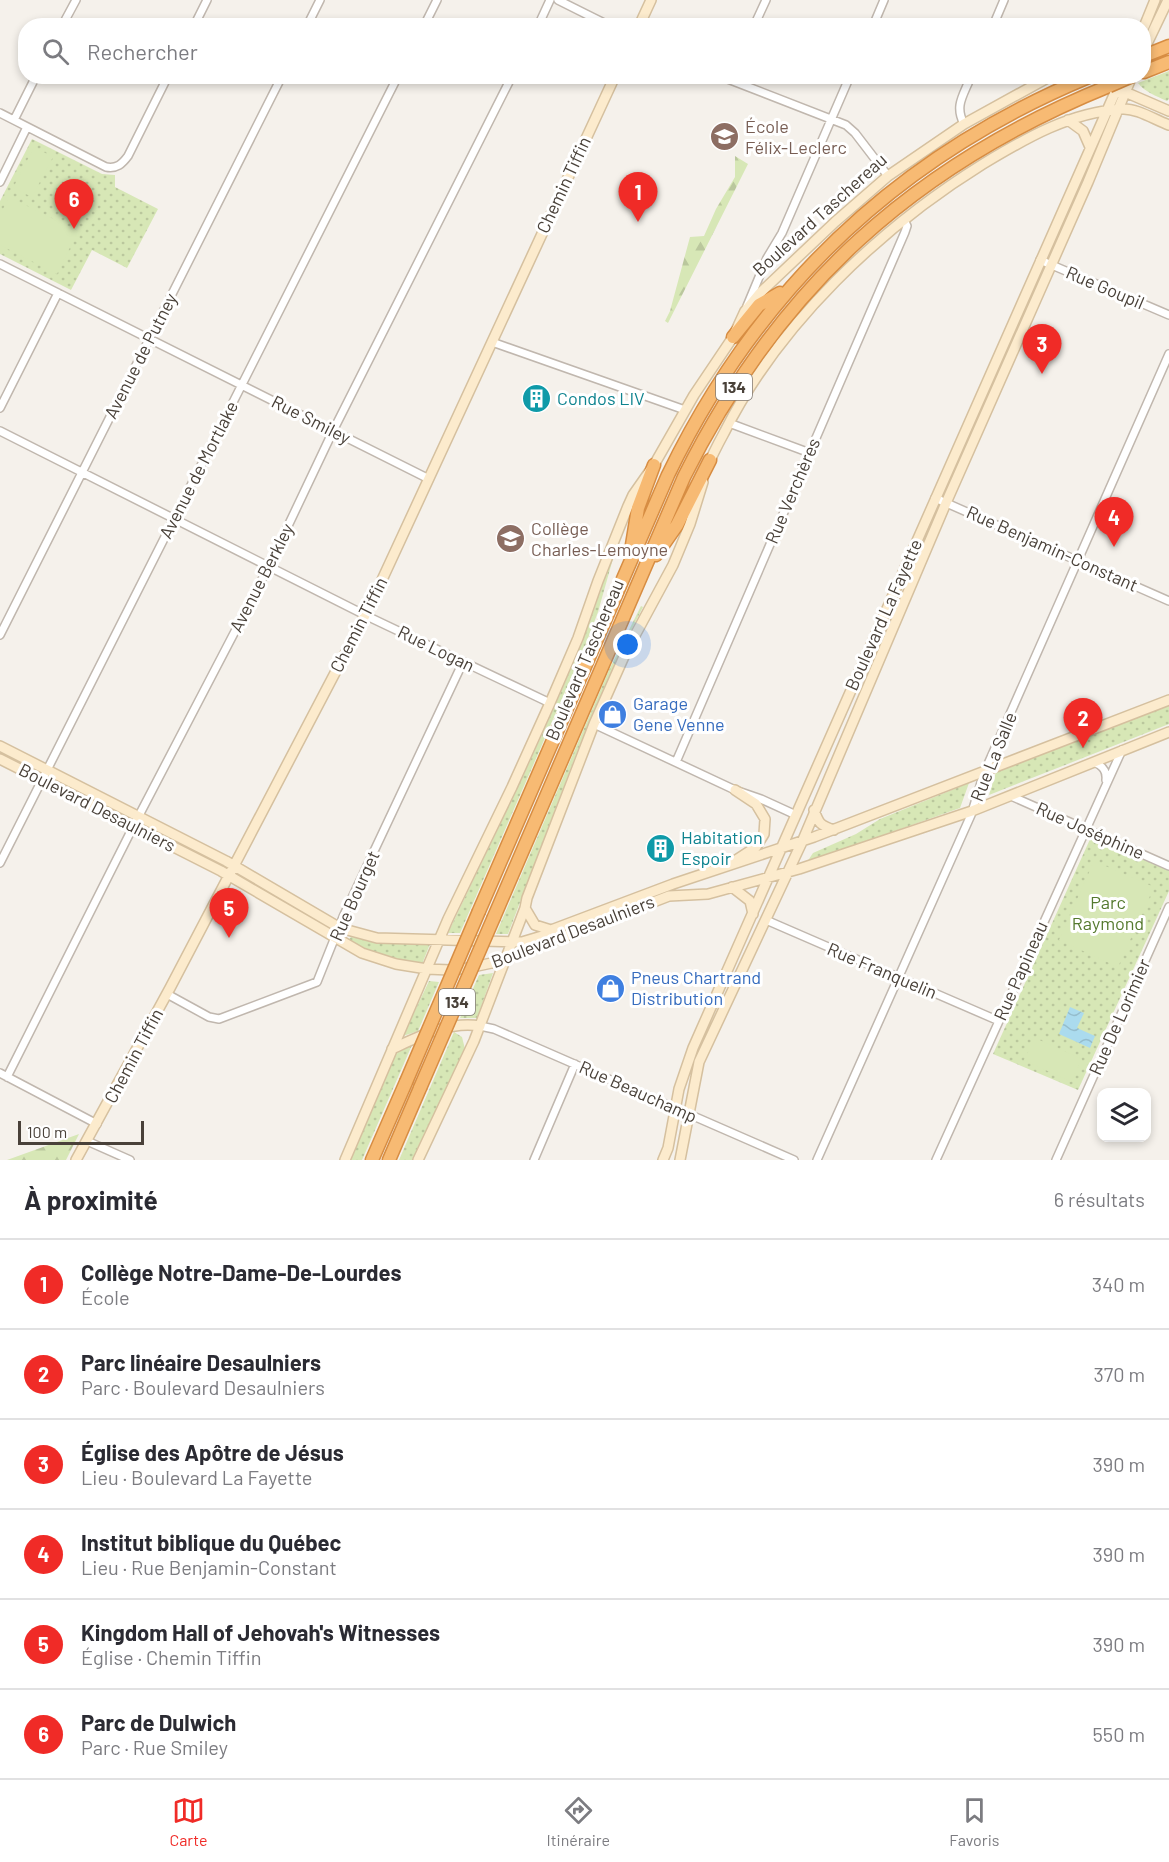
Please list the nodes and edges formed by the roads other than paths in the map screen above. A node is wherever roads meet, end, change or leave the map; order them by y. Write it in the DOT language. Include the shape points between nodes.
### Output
graph roads {
  1 [pos="75,0"];
  2 [pos="207,0"];
  3 [pos="320,0"];
  4 [pos="437,0"];
  5 [pos="550,0"];
  6 [pos="558,0"];
  7 [pos="651,0"];
  8 [pos="766,0"];
  9 [pos="885,0"];
  10 [pos="1004,0"];
  11 [pos="1155,0"];
  12 [pos="1168,0"];
  13 [pos="66,18"];
  14 [pos="198,18"];
  15 [pos="311,18"];
  16 [pos="428,18"];
  17 [pos="542,18"];
  18 [pos="594,18"];
  19 [pos="643,18"];
  20 [pos="758,18"];
  21 [pos="877,18"];
  22 [pos="996,18"];
  23 [pos="1147,18"];
  24 [pos="1151,27"];
  25 [pos="1169,46"];
  26 [pos="1151,52"];
  27 [pos="1169,62"];
  28 [pos="1151,69"];
  29 [pos="32,84"];
  30 [pos="164,84"];
  31 [pos="278,84"];
  32 [pos="394,84"];
  33 [pos="508,84"];
  34 [pos="611,84"];
  35 [pos="745,84"];
  36 [pos="846,84"];
  37 [pos="968,84"];
  38 [pos="1036,84"];
  39 [pos="1074,84"];
  40 [pos="1116,84"];
  41 [pos="1121,84"];
  42 [pos="1128,84"];
  43 [pos="1111,91"];
  44 [pos="1125,92"];
  45 [pos="1119,110"];
  46 [pos="1169,111"];
  47 [pos="1106,112"];
  48 [pos="0,113"];
  49 [pos="831,119"];
  50 [pos="14,120"];
  51 [pos="1068,120"];
  52 [pos="964,124"];
  53 [pos="1169,125"];
  54 [pos="27,127"];
  55 [pos="1090,147"];
  56 [pos="888,177"];
  57 [pos="0,182"];
  58 [pos="904,220"];
  59 [pos="1040,260"];
  60 [pos="0,264"];
  61 [pos="1051,265"];
  62 [pos="789,288"];
  63 [pos="58,293"];
  64 [pos="745,311"];
  65 [pos="1169,315"];
  66 [pos="733,337"];
  67 [pos="150,339"];
  68 [pos="492,342"];
  69 [pos="1169,354"];
  70 [pos="241,385"];
  71 [pos="0,408"];
  72 [pos="685,410"];
  73 [pos="729,423"];
  74 [pos="0,431"];
  75 [pos="333,431"];
  76 [pos="810,453"];
  77 [pos="710,460"];
  78 [pos="654,465"];
  79 [pos="82,473"];
  80 [pos="429,479"];
  81 [pos="935,498"];
  82 [pos="946,503"];
  83 [pos="174,519"];
  84 [pos="1078,561"];
  85 [pos="269,566"];
  86 [pos="627,569"];
  87 [pos="639,581"];
  88 [pos="1169,601"];
  89 [pos="366,615"];
  90 [pos="0,634"];
  91 [pos="463,662"];
  92 [pos="1169,700"];
  93 [pos="550,703"];
  94 [pos="594,724"];
  95 [pos="1169,732"];
  96 [pos="0,746"];
  97 [pos="1122,750"];
  98 [pos="0,759"];
  99 [pos="676,762"];
  100 [pos="1094,762"];
  101 [pos="47,770"];
  102 [pos="984,773"];
  103 [pos="42,780"];
  104 [pos="1106,783"];
  105 [pos="735,790"];
  106 [pos="1011,796"];
  107 [pos="814,810"];
  108 [pos="972,811"];
  109 [pos="796,816"];
  110 [pos="138,817"];
  111 [pos="133,826"];
  112 [pos="1085,828"];
  113 [pos="834,830"];
  114 [pos="802,842"];
  115 [pos="780,849"];
  116 [pos="0,863"];
  117 [pos="234,866"];
  118 [pos="726,866"];
  119 [pos="1169,866"];
  120 [pos="788,872"];
  121 [pos="229,875"];
  122 [pos="766,879"];
  123 [pos="732,887"];
  124 [pos="1169,907"];
  125 [pos="525,908"];
  126 [pos="753,914"];
  127 [pos="766,920"];
  128 [pos="340,928"];
  129 [pos="551,930"];
  130 [pos="335,939"];
  131 [pos="440,940"];
  132 [pos="512,942"];
  133 [pos="506,959"];
  134 [pos="427,969"];
  135 [pos="898,978"];
  136 [pos="166,994"];
  137 [pos="999,1021"];
  138 [pos="480,1026"];
  139 [pos="392,1049"];
  140 [pos="575,1064"];
  141 [pos="3,1075"];
  142 [pos="676,1108"];
  143 [pos="688,1114"];
  144 [pos="97,1124"];
  145 [pos="87,1141"];
  146 [pos="76,1160"];
  147 [pos="130,1160"];
  148 [pos="345,1160"];
  149 [pos="372,1160"];
  150 [pos="389,1160"];
  151 [pos="418,1160"];
  152 [pos="534,1160"];
  153 [pos="663,1160"];
  154 [pos="680,1160"];
  155 [pos="794,1160"];
  156 [pos="817,1160"];
  157 [pos="936,1160"];
  158 [pos="1056,1160"];
  1 -- 13 [label="street"];
  2 -- 14 [label="street"];
  3 -- 15 [label="street"];
  4 -- 16 [label="street"];
  5 -- 17 [label="street"];
  6 -- 18 [label="street"];
  7 -- 19 [label="street"];
  8 -- 20 [label="street"];
  9 -- 21 [label="street"];
  10 -- 22 [label="street"];
  11 -- 23 [label="street"];
  12 -- 24 [label="street"];
  25 -- 26 [label="highway"];
  27 -- 28 [label="highway"];
  29 -- 50 [label="street"];
  30 -- 54 [label="street" via="128,156 116,167 106,167"];
  31 -- 67 [label="street, Avenue de Putney"];
  32 -- 70 [label="street, Avenue de Mortlake"];
  33 -- 75 [label="street, Avenue Berkley"];
  34 -- 68 [label="street, Chemin Tiffin"];
  35 -- 49 [label="street"];
  36 -- 49 [label="street"];
  37 -- 52 [label="street" via="958,108"];
  38 -- 52 [label="street, Boulevard Taschereau"];
  39 -- 62 [label="highway, Boulevard Taschereau / 134" via="1016,111 936,159 861,217"];
  40 -- 43 [label="street, Boulevard La Fayette"];
  41 -- 43 [label="highway, Boulevard Taschereau / 134, bridge"];
  42 -- 44 [label="street, Boulevard La Fayette"];
  43 -- 44 [label="street"];
  43 -- 47 [label="street, Boulevard La Fayette"];
  43 -- 87 [label="highway, Boulevard Taschereau / 134" via="1065,104 946,170 876,225 816,282 765,343 716,417 684,477"];
  44 -- 45 [label="street, Boulevard La Fayette"];
  44 -- 46 [label="street"];
  45 -- 47 [label="street, Boulevard Taschereau"];
  45 -- 53 [label="street" via="1131,110"];
  45 -- 61 [label="street, Boulevard La Fayette"];
  47 -- 51 [label="street, Boulevard Taschereau"];
  47 -- 55 [label="street, Boulevard La Fayette"];
  48 -- 50 [label="street"];
  49 -- 56 [label="street" via="850,127"];
  49 -- 64 [label="street"];
  50 -- 54 [label="street"];
  51 -- 55 [label="street" via="1083,131"];
  51 -- 58 [label="street, Boulevard Taschereau" via="1004,151"];
  52 -- 56 [label="street, Boulevard Taschereau"];
  54 -- 57 [label="street"];
  55 -- 59 [label="street, Boulevard La Fayette"];
  56 -- 64 [label="street, Boulevard Taschereau" via="835,222"];
  58 -- 73 [label="street, Boulevard Taschereau" via="855,262 811,308 764,368"];
  58 -- 76 [label="street, Rue Verchères" via="905,232"];
  59 -- 61 [label="street, Rue Goupil"];
  59 -- 81 [label="street, Boulevard La Fayette"];
  60 -- 63 [label="street, Rue Smiley"];
  61 -- 65 [label="street, Rue Goupil"];
  61 -- 82 [label="street, Boulevard La Fayette"];
  62 -- 66 [label="highway" via="759,305"];
  62 -- 86 [label="highway, Boulevard Taschereau / 134" via="744,346 700,413"];
  63 -- 67 [label="street, Rue Smiley"];
  63 -- 71 [label="street"];
  64 -- 66 [label="street, Boulevard Taschereau"];
  66 -- 72 [label="street, Boulevard Taschereau"];
  67 -- 70 [label="street, Rue Smiley"];
  67 -- 79 [label="street, Avenue de Putney"];
  68 -- 72 [label="street"];
  68 -- 80 [label="street, Chemin Tiffin"];
  69 -- 84 [label="street, Rue La Salle"];
  70 -- 75 [label="street, Rue Smiley"];
  70 -- 83 [label="street, Avenue de Mortlake"];
  72 -- 78 [label="street, Boulevard Taschereau"];
  73 -- 76 [label="street"];
  73 -- 77 [label="street, Boulevard Taschereau"];
  74 -- 79 [label="street, Rue Logan"];
  75 -- 80 [label="street, Rue Smiley"];
  75 -- 85 [label="street, Avenue Berkley"];
  76 -- 99 [label="street, Rue Verchères"];
  77 -- 87 [label="highway" via="677,525"];
  77 -- 94 [label="street, Boulevard Taschereau" via="677,555 626,652"];
  78 -- 86 [label="highway" via="638,508"];
  78 -- 93 [label="street, Boulevard Taschereau" via="628,506"];
  79 -- 83 [label="street, Rue Logan"];
  79 -- 90 [label="street, Avenue de Putney"];
  80 -- 89 [label="street, Chemin Tiffin"];
  81 -- 82 [label="street, Rue Benjamin-Constant"];
  81 -- 109 [label="street, Boulevard La Fayette"];
  82 -- 84 [label="street, Rue Benjamin-Constant"];
  82 -- 107 [label="street, Boulevard La Fayette"];
  83 -- 85 [label="street, Rue Logan"];
  83 -- 101 [label="street, Avenue de Mortlake"];
  84 -- 88 [label="street, Rue Benjamin-Constant"];
  84 -- 102 [label="street, Rue La Salle"];
  85 -- 89 [label="street, Rue Logan"];
  85 -- 110 [label="street, Avenue Berkley"];
  86 -- 149 [label="highway, Boulevard Taschereau / 134, bridge"];
  87 -- 150 [label="highway, Boulevard Taschereau / 134, bridge"];
  89 -- 91 [label="street, Rue Logan"];
  89 -- 117 [label="street, Chemin Tiffin"];
  91 -- 93 [label="street, Rue Logan"];
  91 -- 128 [label="street, Rue Bourget"];
  92 -- 102 [label="street, Boulevard Desaulniers"];
  93 -- 131 [label="street, Boulevard Taschereau"];
  94 -- 99 [label="street"];
  94 -- 125 [label="street, Boulevard Taschereau"];
  95 -- 97 [label="street, Boulevard Desaulniers"];
  96 -- 101 [label="street, Boulevard Desaulniers"];
  97 -- 100 [label="street, Boulevard Desaulniers"];
  97 -- 104 [label="street, Rue Papineau"];
  98 -- 103 [label="street, Boulevard Desaulniers"];
  99 -- 105 [label="street"];
  100 -- 104 [label="street" via="1106,771"];
  100 -- 106 [label="street, Boulevard Desaulniers"];
  101 -- 103 [label="street, Avenue de Mortlake"];
  101 -- 110 [label="street, Boulevard Desaulniers"];
  102 -- 108 [label="street, Rue La Salle"];
  102 -- 113 [label="street, Boulevard Desaulniers"];
  103 -- 111 [label="street, Boulevard Desaulniers"];
  103 -- 116 [label="street, Avenue de Mortlake"];
  104 -- 112 [label="street, Rue Papineau"];
  105 -- 109 [label="street"];
  105 -- 118 [label="street" via="756,804 765,819 764,834 756,847"];
  106 -- 108 [label="street, Boulevard Desaulniers"];
  106 -- 112 [label="street, Rue Joséphine"];
  107 -- 113 [label="street" via="822,825"];
  107 -- 114 [label="street, Boulevard La Fayette"];
  108 -- 120 [label="street, Boulevard Desaulniers"];
  108 -- 135 [label="street, Rue La Salle"];
  109 -- 115 [label="street, Boulevard La Fayette"];
  110 -- 111 [label="street, Avenue Berkley"];
  110 -- 117 [label="street, Boulevard Desaulniers"];
  111 -- 121 [label="street, Boulevard Desaulniers"];
  111 -- 141 [label="street, Avenue Berkley"];
  112 -- 119 [label="street, Rue Joséphine"];
  112 -- 137 [label="street, Rue Papineau"];
  113 -- 114 [label="street, Boulevard Desaulniers"];
  114 -- 115 [label="street, Boulevard Desaulniers"];
  114 -- 120 [label="street, Boulevard La Fayette"];
  115 -- 118 [label="street, Boulevard Desaulniers"];
  115 -- 122 [label="street, Boulevard La Fayette"];
  117 -- 121 [label="street, Chemin Tiffin"];
  117 -- 128 [label="street, Boulevard Desaulniers"];
  118 -- 129 [label="street, Boulevard Desaulniers"];
  120 -- 122 [label="street, Boulevard Desaulniers"];
  120 -- 127 [label="street, Boulevard La Fayette"];
  121 -- 130 [label="street, Boulevard Desaulniers"];
  121 -- 136 [label="street, Chemin Tiffin"];
  122 -- 123 [label="street, Boulevard Desaulniers"];
  122 -- 126 [label="street, Boulevard La Fayette"];
  123 -- 126 [label="street" via="750,901"];
  123 -- 133 [label="street, Boulevard Desaulniers" via="708,894 669,896"];
  124 -- 158 [label="street, Rue De Lorimier"];
  125 -- 129 [label="street" via="535,925"];
  125 -- 132 [label="street, Boulevard Taschereau"];
  126 -- 142 [label="street, Boulevard La Fayette" via="693,1048"];
  127 -- 135 [label="street, Rue Franquelin"];
  127 -- 143 [label="street, Boulevard La Fayette" via="699,1062"];
  128 -- 130 [label="street, Rue Bourget"];
  128 -- 131 [label="street, Boulevard Desaulniers" via="377,938"];
  129 -- 132 [label="street, Boulevard Desaulniers" via="542,936"];
  130 -- 134 [label="street, Boulevard Desaulniers" via="385,961"];
  130 -- 136 [label="street, Rue Bourget" via="316,983 223,1018 209,1017"];
  131 -- 132 [label="street, Boulevard Desaulniers"];
  131 -- 134 [label="street, Boulevard Taschereau"];
  132 -- 133 [label="street, Boulevard Taschereau"];
  133 -- 134 [label="street, Boulevard Desaulniers" via="468,968"];
  133 -- 138 [label="street, Boulevard Taschereau"];
  134 -- 139 [label="street, Boulevard Taschereau"];
  135 -- 137 [label="street, Rue Franquelin"];
  135 -- 156 [label="street, Rue La Salle"];
  136 -- 144 [label="street, Chemin Tiffin"];
  137 -- 157 [label="street, Rue Papineau"];
  138 -- 139 [label="street" via="453,1025"];
  138 -- 140 [label="street, Rue Beauchamp"];
  138 -- 151 [label="street, Boulevard Taschereau"];
  139 -- 148 [label="street, Boulevard Taschereau"];
  140 -- 142 [label="street, Rue Beauchamp"];
  140 -- 152 [label="street"];
  141 -- 144 [label="street"];
  142 -- 143 [label="street, Rue Beauchamp"];
  142 -- 153 [label="street, Boulevard La Fayette"];
  143 -- 154 [label="street, Boulevard La Fayette"];
  143 -- 155 [label="street, Rue Beauchamp"];
  144 -- 145 [label="street, Chemin Tiffin"];
  145 -- 146 [label="street, Chemin Tiffin"];
  145 -- 147 [label="street"];
}
